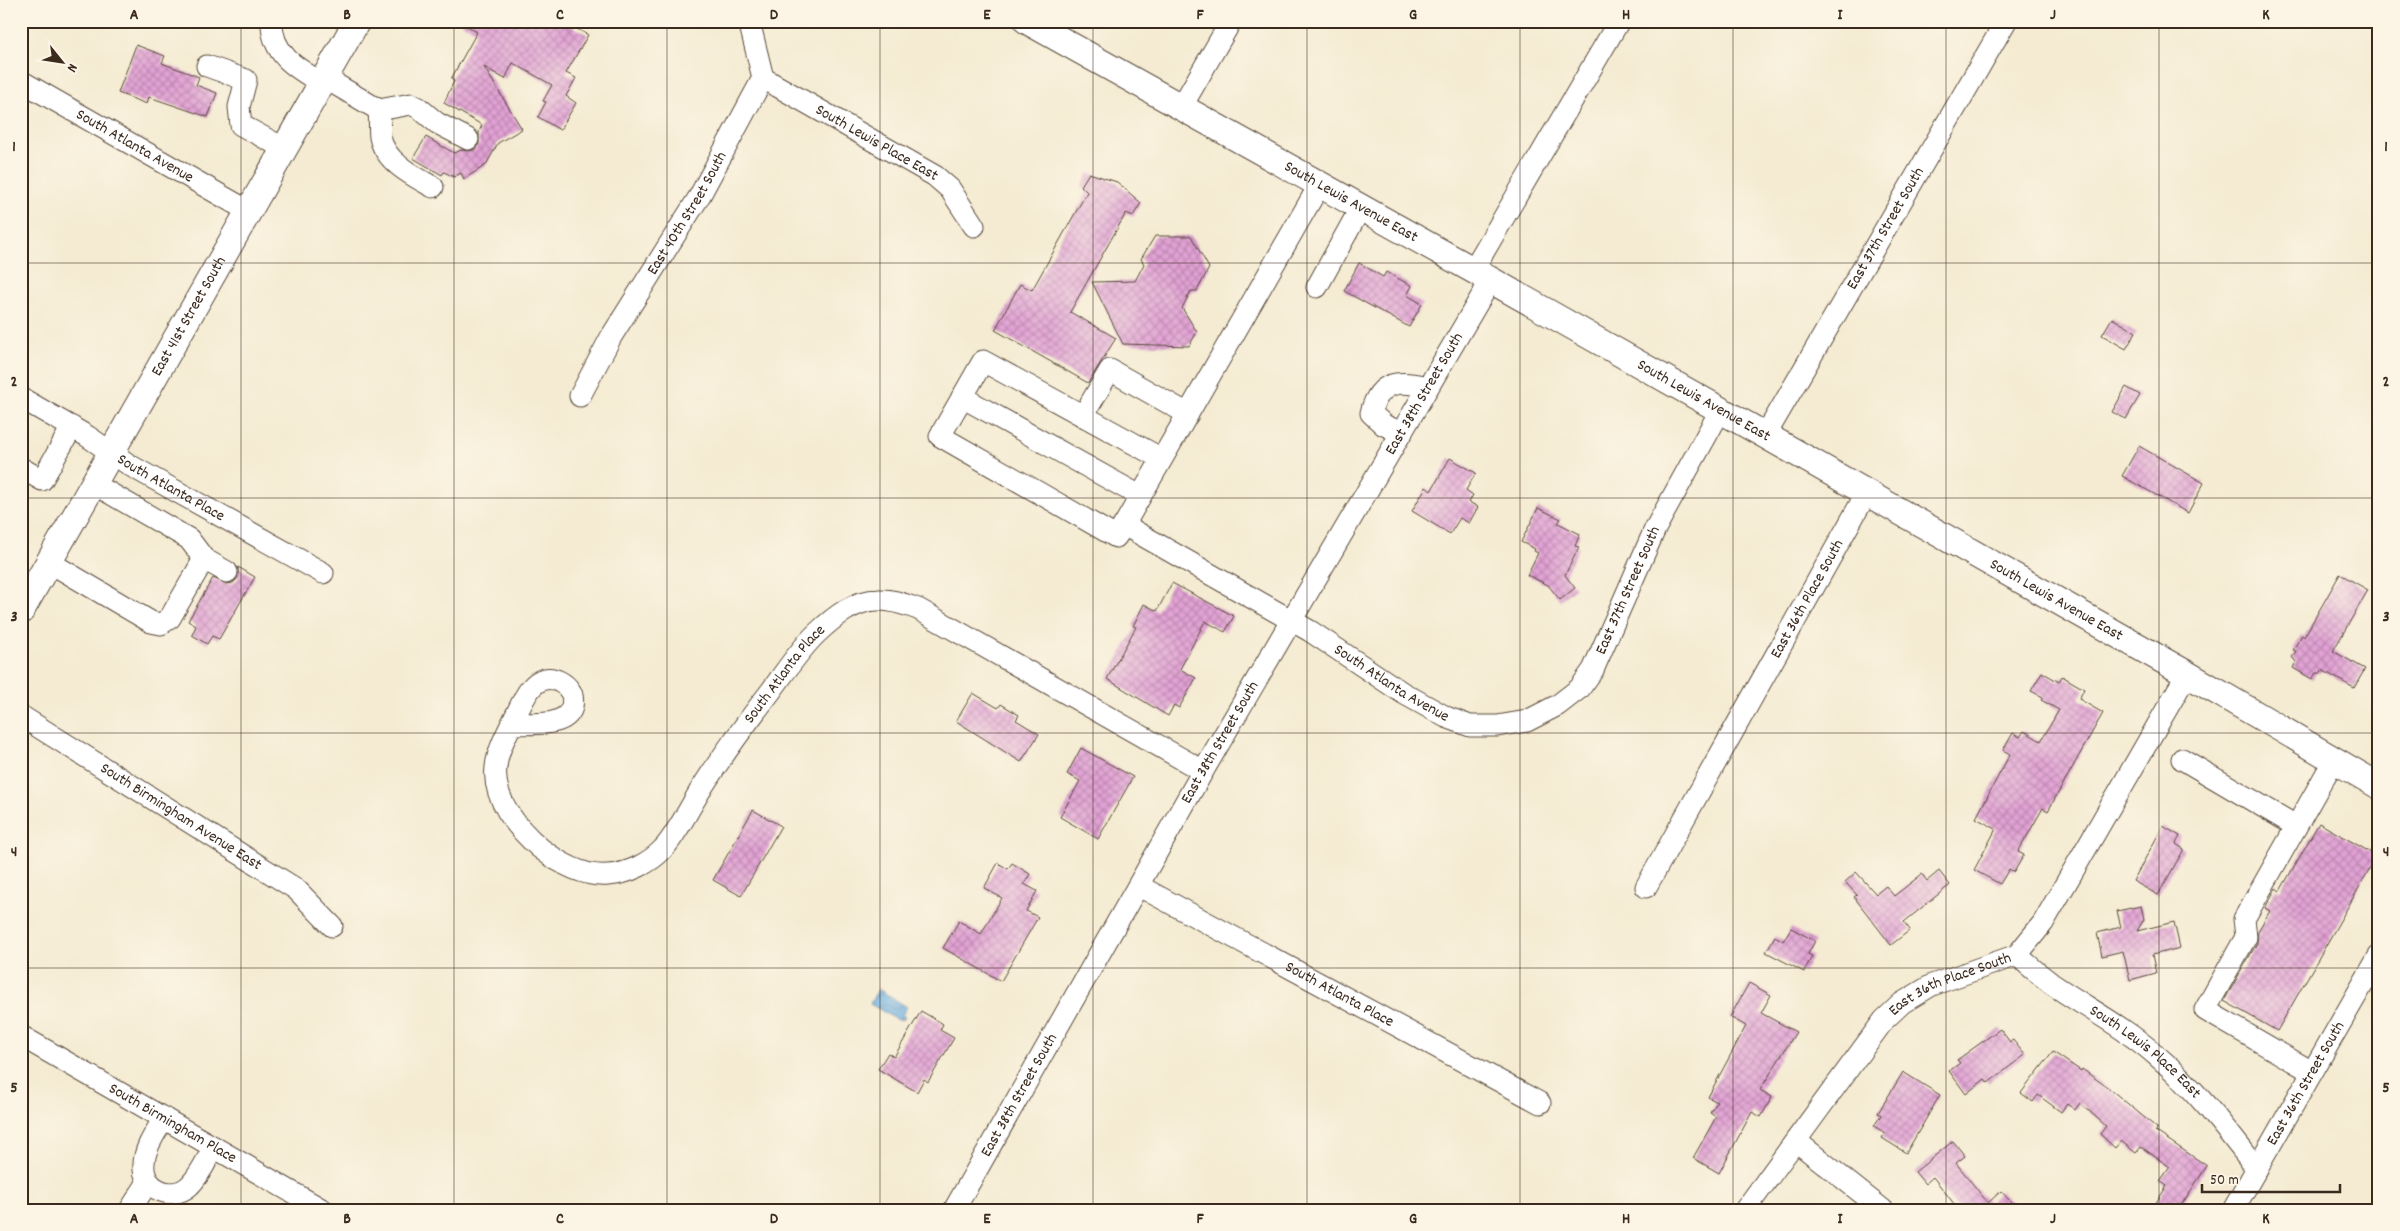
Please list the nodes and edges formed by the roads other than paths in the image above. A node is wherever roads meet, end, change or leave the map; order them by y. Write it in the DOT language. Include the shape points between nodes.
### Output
graph roads {
  1 [pos="272,21"];
  2 [pos="356,21"];
  3 [pos="748,21"];
  4 [pos="1027,21"];
  5 [pos="1231,21"];
  6 [pos="1619,21"];
  7 [pos="2006,21"];
  8 [pos="207,66"];
  9 [pos="763,78"];
  10 [pos="323,80"];
  11 [pos="21,81"];
  12 [pos="1182,106"];
  13 [pos="380,110"];
  14 [pos="468,139"];
  15 [pos="285,149"];
  16 [pos="1320,184"];
  17 [pos="433,187"];
  18 [pos="1361,207"];
  19 [pos="250,212"];
  20 [pos="974,226"];
  21 [pos="1482,275"];
  22 [pos="1317,288"];
  23 [pos="1428,388"];
  24 [pos="580,396"];
  25 [pos="962,397"];
  26 [pos="21,398"];
  27 [pos="1720,411"];
  28 [pos="1188,414"];
  29 [pos="1083,416"];
  30 [pos="72,427"];
  31 [pos="1402,433"];
  32 [pos="1765,436"];
  33 [pos="112,452"];
  34 [pos="1162,459"];
  35 [pos="21,468"];
  36 [pos="94,484"];
  37 [pos="1866,494"];
  38 [pos="1140,496"];
  39 [pos="1124,526"];
  40 [pos="204,559"];
  41 [pos="49,562"];
  42 [pos="227,572"];
  43 [pos="323,573"];
  44 [pos="21,611"];
  45 [pos="1292,620"];
  46 [pos="2187,674"];
  47 [pos="21,716"];
  48 [pos="512,724"];
  49 [pos="1497,726"];
  50 [pos="2182,759"];
  51 [pos="2334,760"];
  52 [pos="1203,771"];
  53 [pos="2379,786"];
  54 [pos="2296,826"];
  55 [pos="1139,886"];
  56 [pos="1646,887"];
  57 [pos="332,926"];
  58 [pos="2017,955"];
  59 [pos="2379,956"];
  60 [pos="21,1036"];
  61 [pos="2312,1072"];
  62 [pos="1540,1102"];
  63 [pos="164,1118"];
  64 [pos="1796,1141"];
  65 [pos="214,1147"];
  66 [pos="2257,1169"];
  67 [pos="148,1182"];
  68 [pos="130,1210"];
  69 [pos="324,1210"];
  70 [pos="954,1210"];
  71 [pos="1745,1210"];
  72 [pos="1883,1210"];
  73 [pos="2233,1210"];
  1 -- 10 [label="street" via="276,42 293,66"];
  2 -- 10 [label="main road, East 41st Street South"];
  3 -- 9 [label="street"];
  4 -- 12 [label="main road, South Lewis Avenue East"];
  5 -- 12 [label="street"];
  6 -- 21 [label="street, East 38th Street South"];
  7 -- 32 [label="street, East 37th Street South"];
  8 -- 15 [label="street" via="246,80 239,107 241,125"];
  9 -- 20 [label="street, South Lewis Place East" via="935,176 950,189"];
  9 -- 24 [label="street, East 40th Street South" via="699,196 610,338"];
  10 -- 13 [label="street"];
  10 -- 15 [label="main road, East 41st Street South"];
  11 -- 19 [label="street, South Atlanta Avenue"];
  12 -- 16 [label="main road, South Lewis Avenue East"];
  13 -- 14 [label="street" via="411,104 437,123"];
  13 -- 17 [label="street" via="380,139 389,155 406,171"];
  15 -- 19 [label="main road, East 41st Street South"];
  16 -- 18 [label="main road, South Lewis Avenue East"];
  16 -- 28 [label="street"];
  18 -- 21 [label="main road, South Lewis Avenue East"];
  18 -- 22 [label="street"];
  19 -- 33 [label="main road, East 41st Street South"];
  21 -- 23 [label="street, East 38th Street South"];
  21 -- 27 [label="main road, South Lewis Avenue East"];
  23 -- 31 [label="street, East 38th Street South"];
  23 -- 31 [label="street" via="1406,382 1389,385 1374,399 1371,413 1384,425"];
  25 -- 29 [label="street" via="983,361"];
  25 -- 38 [label="street"];
  25 -- 39 [label="street" via="940,436 1116,537"];
  26 -- 30 [label="street, South Atlanta Place"];
  27 -- 32 [label="main road, South Lewis Avenue East"];
  27 -- 49 [label="street, East 37th Street South" via="1655,529 1589,676 1580,688 1558,705 1527,720"];
  28 -- 29 [label="street" via="1110,370"];
  28 -- 34 [label="street"];
  29 -- 34 [label="street"];
  30 -- 33 [label="street, South Atlanta Place"];
  30 -- 35 [label="street" via="42,480"];
  31 -- 45 [label="street, East 38th Street South"];
  32 -- 37 [label="main road, South Lewis Avenue East"];
  33 -- 36 [label="main road, East 41st Street South"];
  33 -- 43 [label="street, South Atlanta Place"];
  34 -- 38 [label="street"];
  36 -- 40 [label="street" via="189,539"];
  36 -- 41 [label="main road, East 41st Street South"];
  37 -- 46 [label="main road, South Lewis Avenue East"];
  37 -- 56 [label="street, East 36th Place South"];
  38 -- 39 [label="street"];
  39 -- 45 [label="street, South Atlanta Avenue"];
  40 -- 41 [label="street" via="170,618 161,624 151,622"];
  40 -- 42 [label="street"];
  41 -- 44 [label="main road, East 41st Street South"];
  45 -- 49 [label="street, South Atlanta Avenue" via="1403,693 1446,717 1470,726"];
  45 -- 52 [label="street, East 38th Street South"];
  46 -- 51 [label="main road, South Lewis Avenue East"];
  46 -- 58 [label="street, East 36th Place South" via="2044,924"];
  47 -- 57 [label="street, South Birmingham Avenue East" via="296,889"];
  48 -- 52 [label="street, South Atlanta Place" via="496,768 498,788 510,817 551,856 584,872 608,875 635,870 663,849 722,756 816,634 845,610 878,600 918,609"];
  50 -- 54 [label="street"];
  51 -- 53 [label="main road, South Lewis Avenue East"];
  51 -- 54 [label="street"];
  52 -- 55 [label="street, East 38th Street South"];
  54 -- 61 [label="street" via="2244,919 2246,937 2204,1010"];
  55 -- 62 [label="street, South Atlanta Place"];
  55 -- 70 [label="street, East 38th Street South"];
  58 -- 64 [label="street, East 36th Place South" via="1932,985 1902,1002 1863,1047"];
  58 -- 66 [label="street, South Lewis Place East" via="2052,984 2121,1027 2156,1054 2183,1079"];
  59 -- 61 [label="street, East 36th Street South"];
  60 -- 63 [label="street, South Birmingham Place"];
  61 -- 66 [label="street, East 36th Street South"];
  63 -- 65 [label="street, South Birmingham Place"];
  63 -- 67 [label="street" via="144,1162"];
  64 -- 71 [label="street, East 36th Place South"];
  64 -- 72 [label="street"];
  65 -- 67 [label="street" via="187,1188 164,1193"];
  65 -- 69 [label="street, South Birmingham Place"];
  66 -- 73 [label="street, East 36th Street South"];
  67 -- 68 [label="street"];
}
